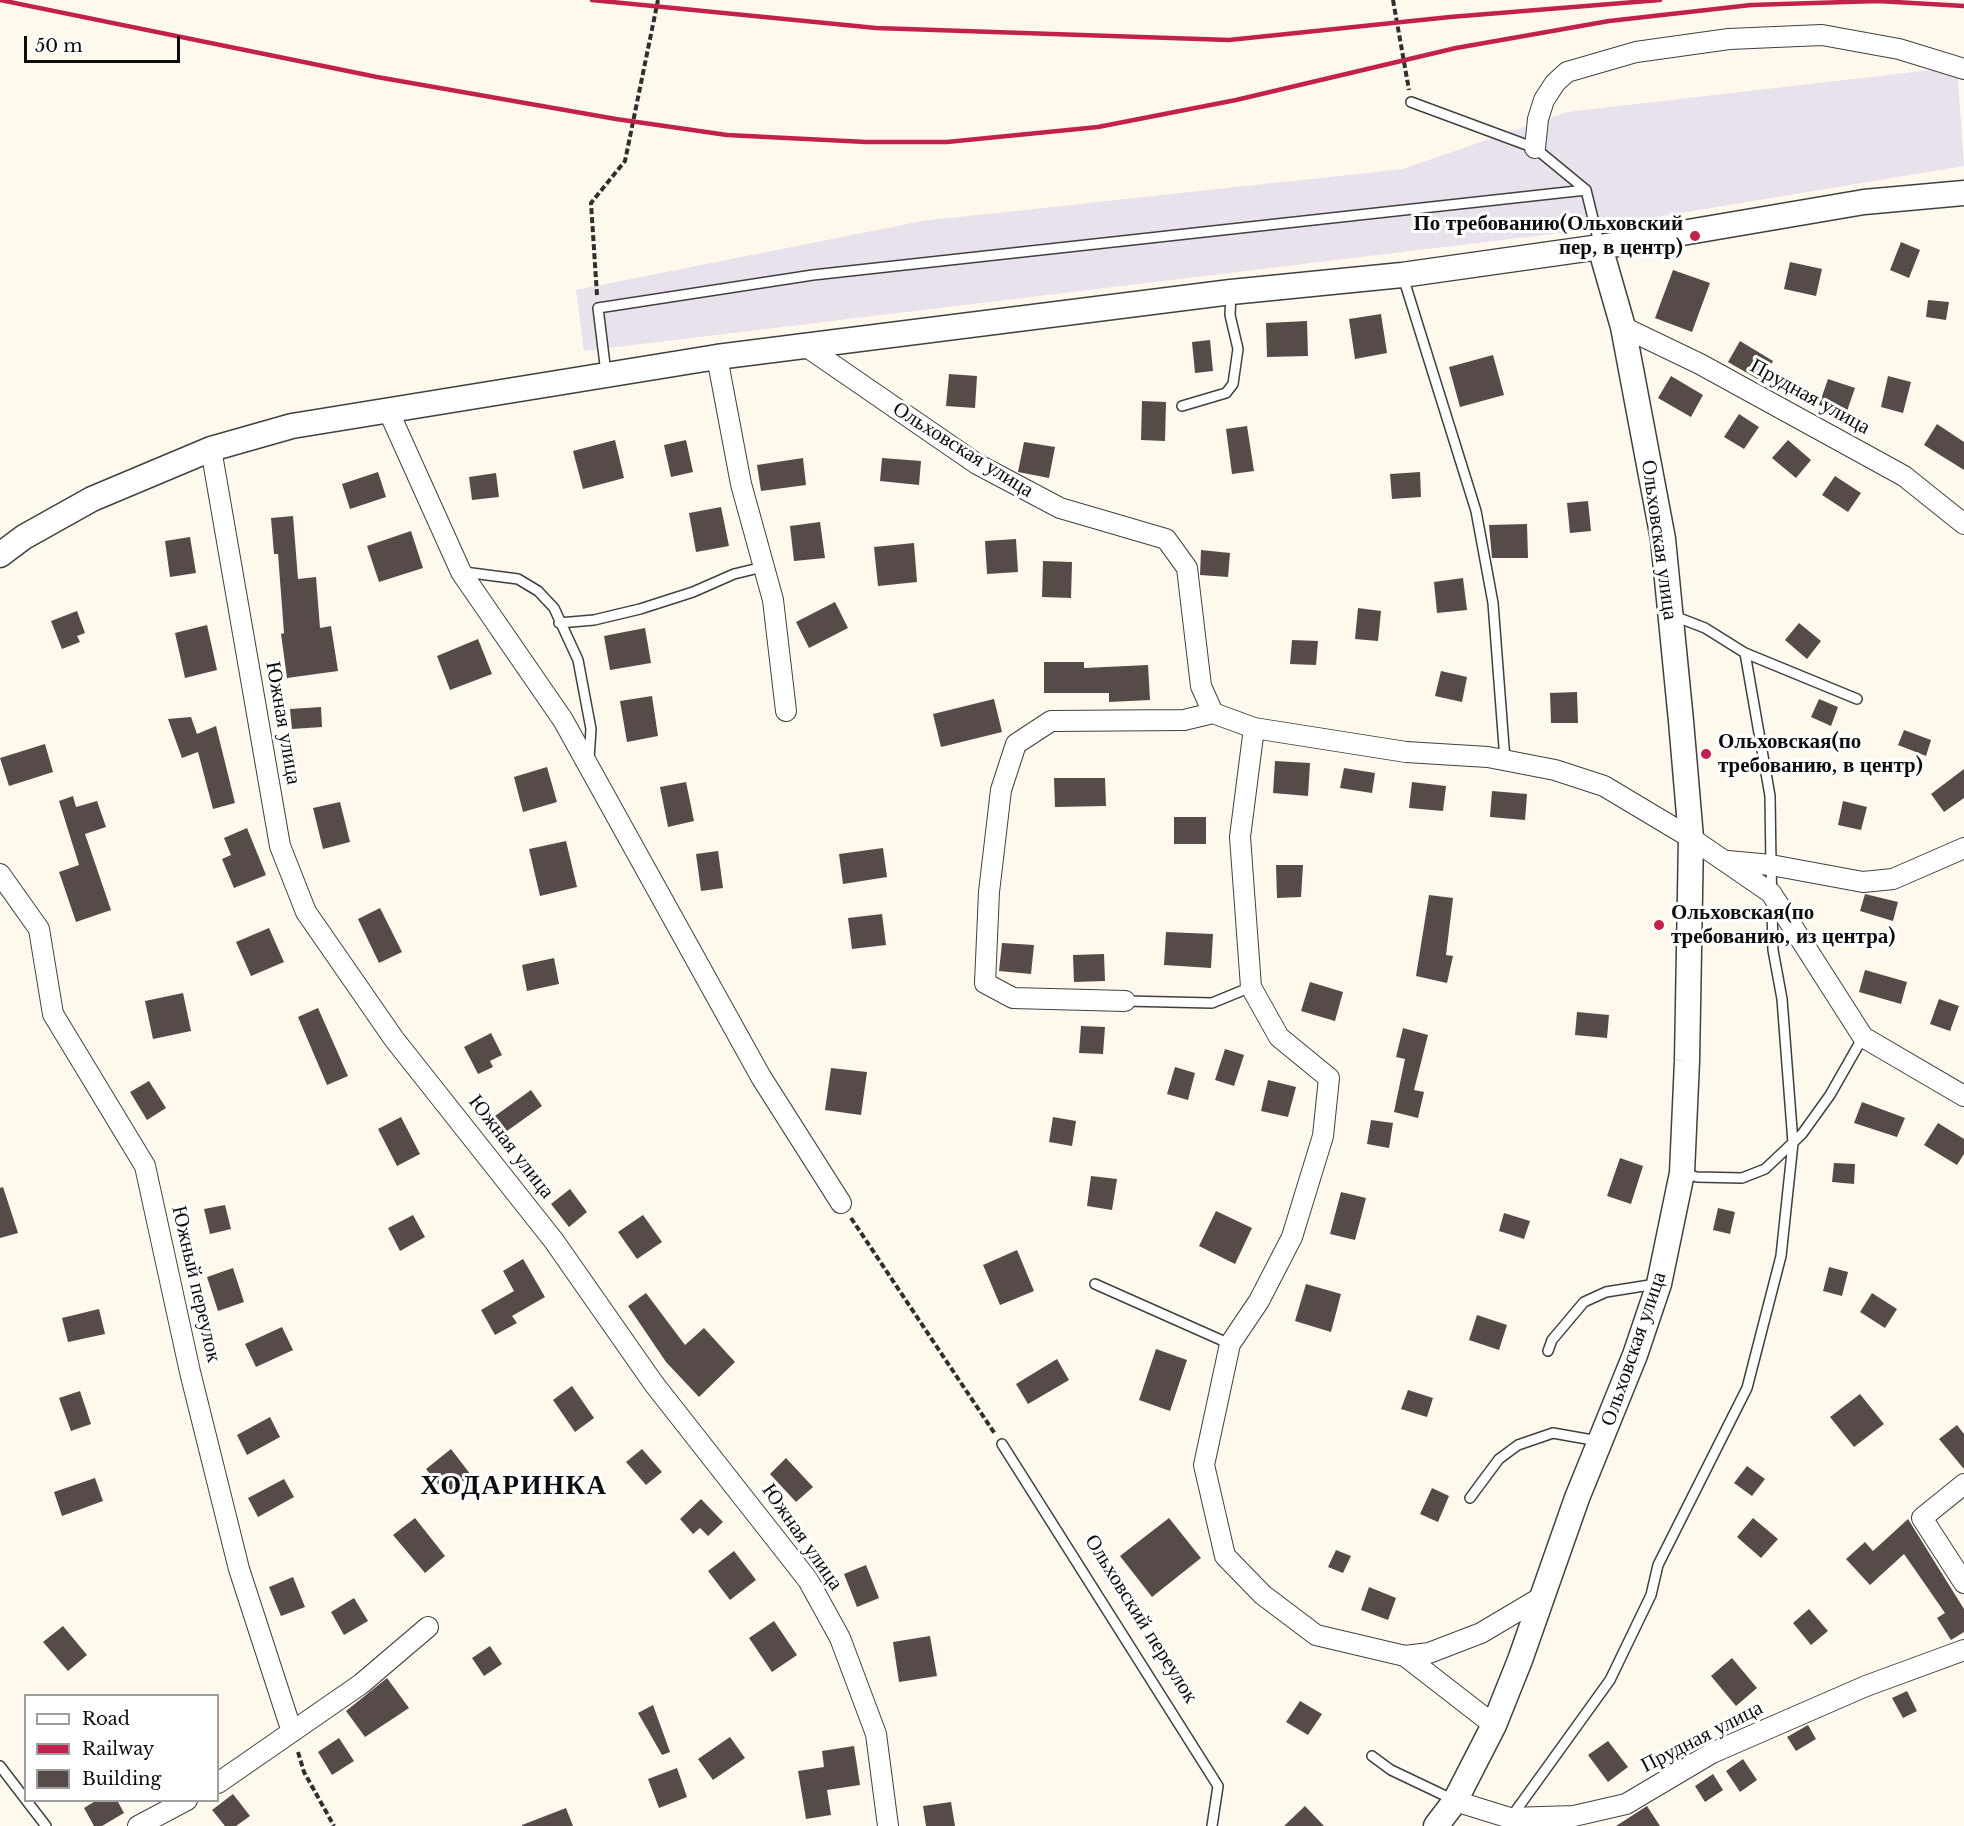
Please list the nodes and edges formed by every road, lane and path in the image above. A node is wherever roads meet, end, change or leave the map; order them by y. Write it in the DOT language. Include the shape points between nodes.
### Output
graph roads {
  1 [pos="658,0"];
  2 [pos="1393,0"];
  3 [pos="1964,69"];
  4 [pos="1411,102"];
  5 [pos="1535,148"];
  6 [pos="1586,190"];
  7 [pos="1964,193"];
  8 [pos="1600,247"];
  9 [pos="1402,275"];
  10 [pos="1232,292"];
  11 [pos="598,308"];
  12 [pos="1623,327"];
  13 [pos="804,345"];
  14 [pos="717,357"];
  15 [pos="606,373"];
  16 [pos="1182,406"];
  17 [pos="388,410"];
  18 [pos="211,449"];
  19 [pos="1964,524"];
  20 [pos="0,555"];
  21 [pos="763,567"];
  22 [pos="461,572"];
  23 [pos="1670,615"];
  24 [pos="559,623"];
  25 [pos="1745,653"];
  26 [pos="1857,699"];
  27 [pos="786,711"];
  28 [pos="1213,713"];
  29 [pos="1254,728"];
  30 [pos="1505,760"];
  31 [pos="589,763"];
  32 [pos="1691,838"];
  33 [pos="1964,848"];
  34 [pos="1725,861"];
  35 [pos="1771,866"];
  36 [pos="0,873"];
  37 [pos="1771,893"];
  38 [pos="1251,987"];
  39 [pos="1125,1001"];
  40 [pos="1863,1037"];
  41 [pos="1964,1096"];
  42 [pos="1793,1143"];
  43 [pos="1682,1173"];
  44 [pos="841,1203"];
  45 [pos="1095,1284"];
  46 [pos="1659,1284"];
  47 [pos="1230,1344"];
  48 [pos="1548,1351"];
  49 [pos="1601,1441"];
  50 [pos="1002,1444"];
  51 [pos="1964,1484"];
  52 [pos="1470,1498"];
  53 [pos="1964,1583"];
  54 [pos="1540,1598"];
  55 [pos="428,1627"];
  56 [pos="1964,1650"];
  57 [pos="1405,1656"];
  58 [pos="1494,1725"];
  59 [pos="292,1732"];
  60 [pos="1372,1756"];
  61 [pos="0,1766"];
  62 [pos="219,1782"];
  63 [pos="24,1797"];
  64 [pos="1455,1801"];
  65 [pos="27,1802"];
  66 [pos="185,1802"];
  67 [pos="161,1821"];
  68 [pos="1507,1822"];
  69 [pos="44,1826"];
  70 [pos="138,1826"];
  71 [pos="334,1826"];
  72 [pos="888,1826"];
  73 [pos="1212,1826"];
  74 [pos="1436,1826"];
  1 -- 11 [label="path" via="625,161 591,203"];
  2 -- 4 [label="path"];
  3 -- 5 [label="street" via="1899,49 1822,35 1729,39 1636,52 1566,72 1544,100"];
  4 -- 5 [label="lane"];
  5 -- 6 [label="lane"];
  6 -- 8 [label="lane"];
  6 -- 11 [label="lane" via="813,275"];
  7 -- 8 [label="street" via="1864,202"];
  8 -- 9 [label="street"];
  8 -- 12 [label="street, Ольховская улица"];
  9 -- 10 [label="street"];
  9 -- 30 [label="lane" via="1476,511 1493,603"];
  10 -- 13 [label="street"];
  10 -- 16 [label="lane" via="1230,315 1238,349 1233,384 1226,393"];
  11 -- 15 [label="lane"];
  12 -- 19 [label="street, Прудная улица" via="1700,363 1904,476"];
  12 -- 23 [label="street, Ольховская улица" via="1663,539"];
  13 -- 14 [label="street"];
  13 -- 28 [label="street, Ольховская улица" via="977,464 1060,508 1166,539 1187,568 1201,686"];
  14 -- 15 [label="street"];
  14 -- 21 [label="street" via="741,484"];
  15 -- 17 [label="street"];
  17 -- 18 [label="street" via="292,426"];
  17 -- 22 [label="street"];
  18 -- 20 [label="street" via="93,499 24,537"];
  18 -- 72 [label="street, Южная улица" via="280,846 306,912 394,1039 555,1241 654,1384 808,1580 840,1638 876,1734"];
  21 -- 24 [label="lane" via="640,609 594,620"];
  21 -- 27 [label="street" via="773,600"];
  22 -- 24 [label="lane" via="518,579 538,591 554,608"];
  22 -- 31 [label="street"];
  23 -- 25 [label="lane" via="1706,628"];
  23 -- 32 [label="street, Ольховская улица"];
  24 -- 31 [label="lane" via="578,660 591,729"];
  25 -- 26 [label="lane"];
  25 -- 35 [label="lane" via="1770,796"];
  28 -- 29 [label="street"];
  28 -- 39 [label="street" via="1184,720 1051,721 1016,744 1001,790 989,892 985,983 1013,998"];
  29 -- 30 [label="street" via="1406,752"];
  29 -- 38 [label="street" via="1240,837"];
  30 -- 32 [label="street" via="1556,770 1604,786"];
  31 -- 44 [label="street" via="762,1077"];
  32 -- 34 [label="street"];
  32 -- 43 [label="street, Ольховская улица"];
  33 -- 35 [label="street" via="1893,879 1863,882"];
  34 -- 35 [label="street"];
  34 -- 37 [label="street"];
  35 -- 37 [label="lane"];
  36 -- 59 [label="street, Южный переулок" via="39,929 53,1014 145,1166 239,1569"];
  37 -- 40 [label="street"];
  37 -- 42 [label="lane" via="1773,950 1782,999"];
  38 -- 39 [label="lane" via="1212,1003"];
  38 -- 47 [label="street" via="1279,1037 1329,1078 1323,1136 1292,1237 1259,1301"];
  40 -- 41 [label="street"];
  40 -- 42 [label="lane" via="1830,1095"];
  42 -- 43 [label="lane" via="1765,1169 1743,1178"];
  42 -- 68 [label="lane" via="1781,1256 1747,1388 1658,1565 1651,1595 1610,1680"];
  43 -- 46 [label="street, Ольховская улица"];
  44 -- 50 [label="path"];
  45 -- 47 [label="lane"];
  46 -- 48 [label="lane" via="1606,1292 1584,1302 1552,1340"];
  46 -- 49 [label="street, Ольховская улица"];
  47 -- 57 [label="street" via="1204,1465 1225,1556 1263,1595 1316,1635"];
  49 -- 52 [label="lane" via="1553,1433 1518,1445 1499,1459"];
  49 -- 54 [label="street, Ольховская улица"];
  50 -- 73 [label="lane, Ольховский переулок" via="1218,1786"];
  51 -- 53 [label="street" via="1922,1518"];
  54 -- 57 [label="street" via="1481,1633 1429,1653"];
  54 -- 58 [label="street, Ольховская улица"];
  55 -- 59 [label="street" via="361,1684"];
  56 -- 68 [label="street, Прудная улица" via="1866,1686 1712,1753 1626,1804 1574,1816"];
  57 -- 58 [label="street"];
  58 -- 64 [label="street, Ольховская улица"];
  59 -- 62 [label="street"];
  59 -- 71 [label="path" via="304,1772"];
  60 -- 64 [label="lane" via="1391,1770"];
  61 -- 63 [label="lane"];
  64 -- 68 [label="street, Прудная улица"];
  64 -- 74 [label="street, Ольховская улица"];
  65 -- 69 [label="lane"];
  66 -- 67 [label="street"];
  67 -- 70 [label="street"];
}
